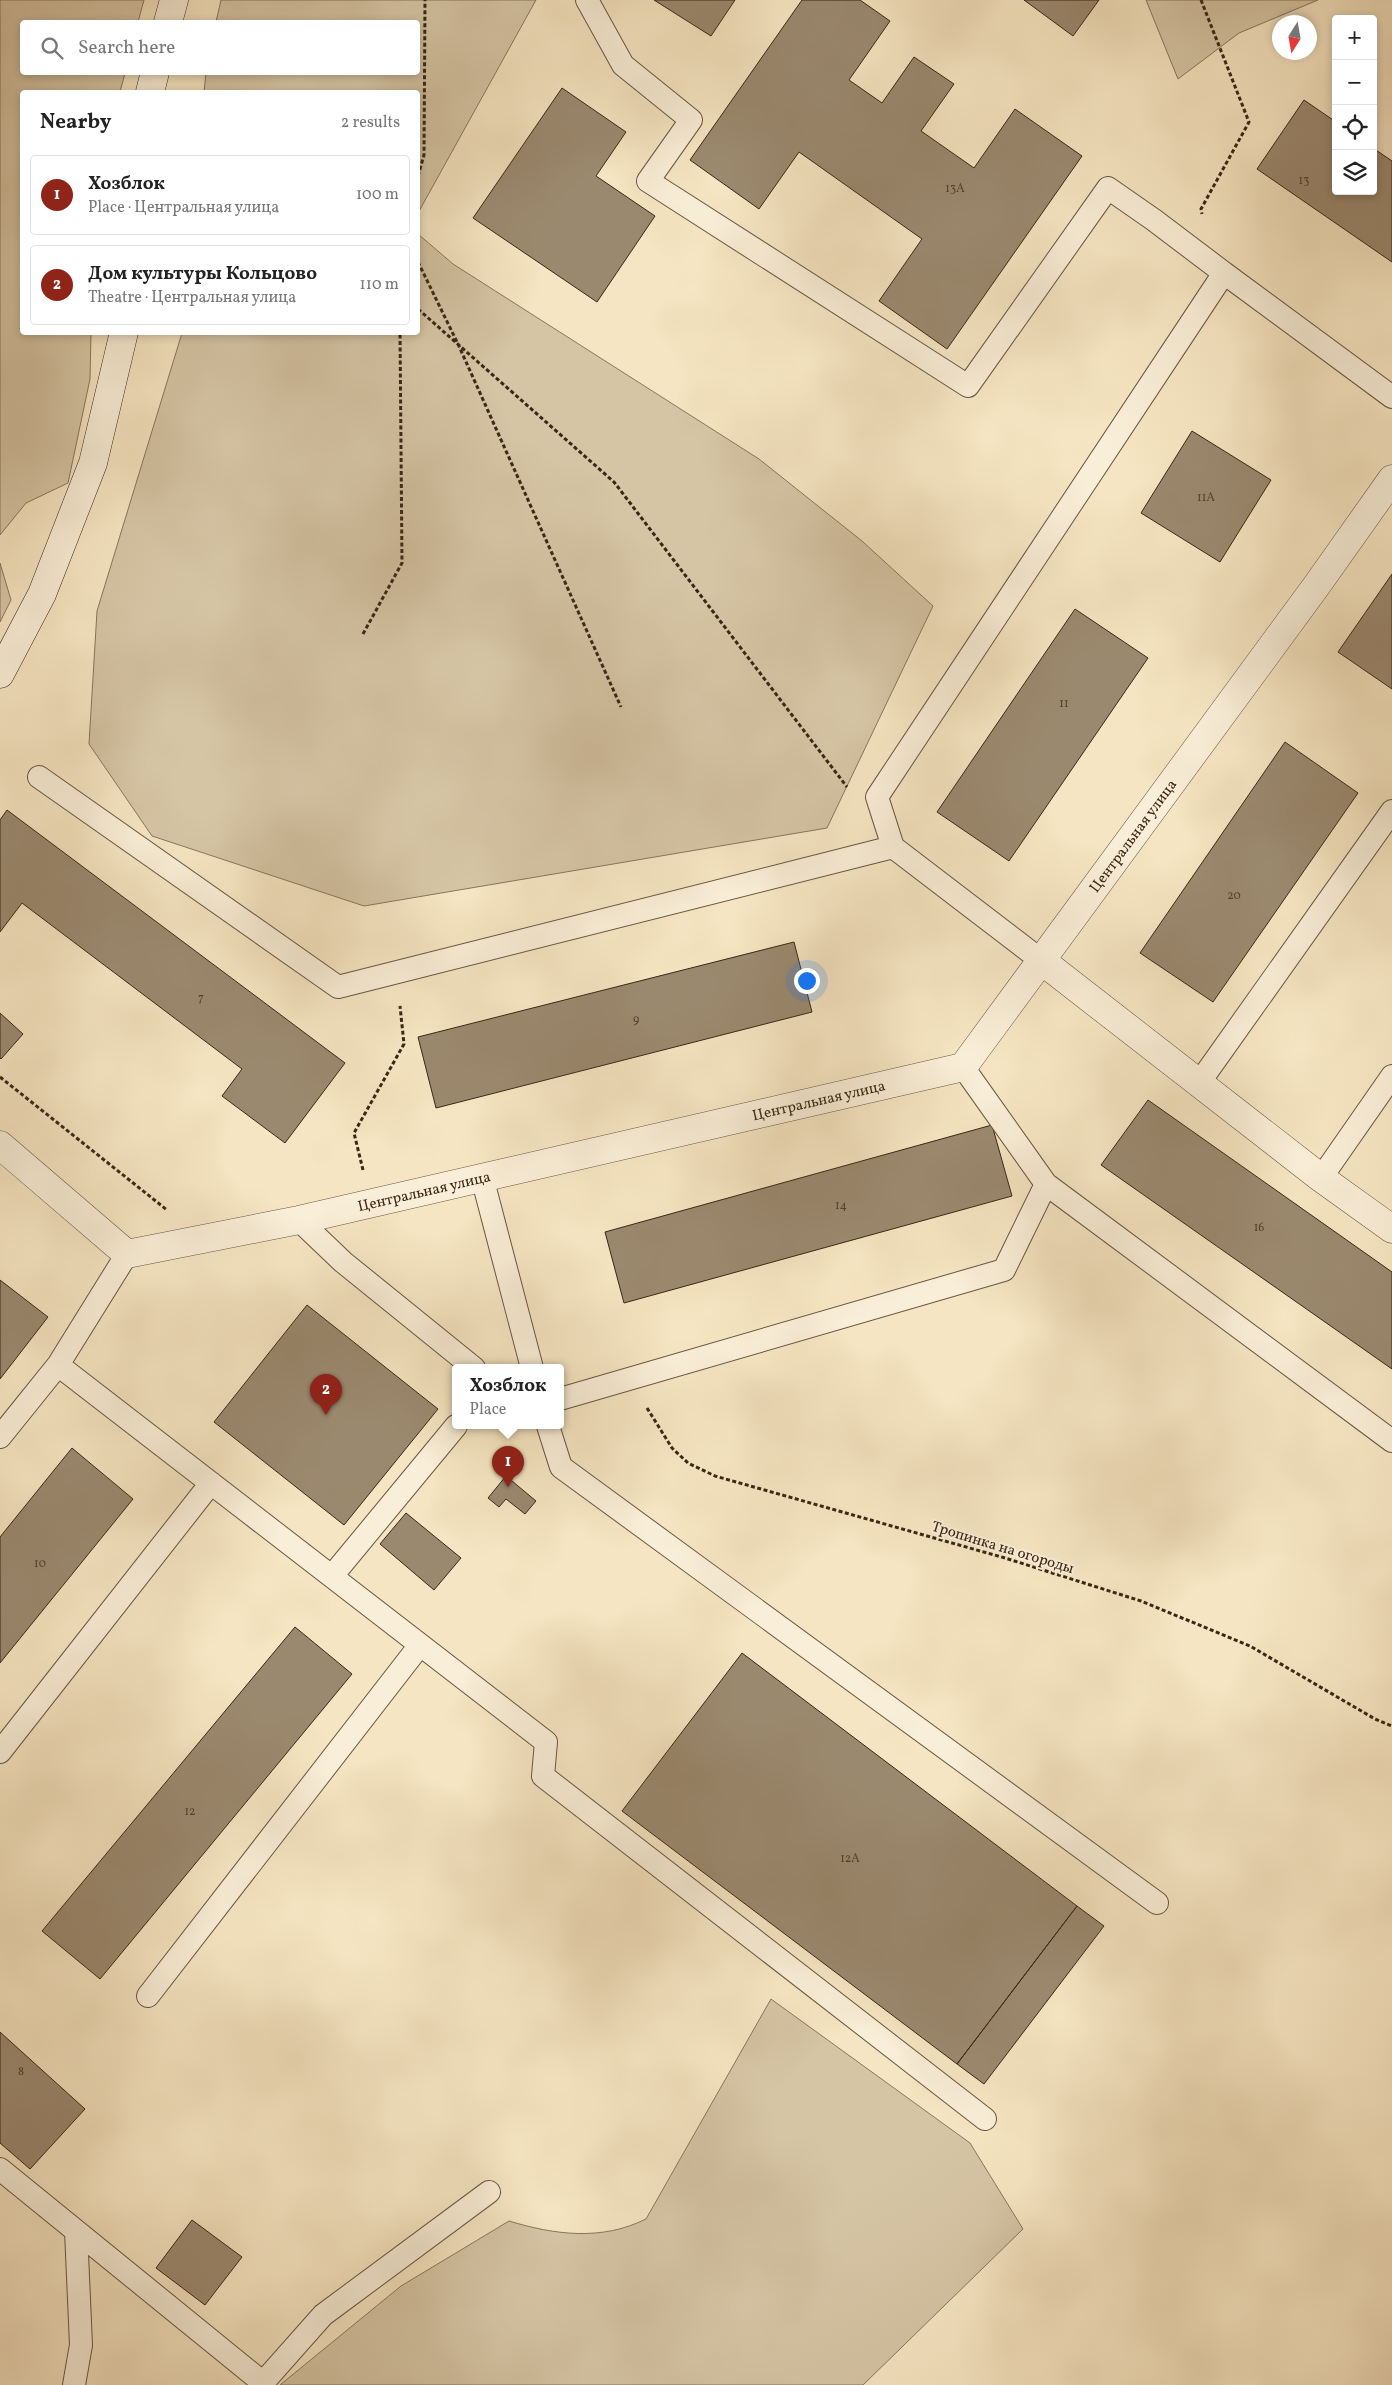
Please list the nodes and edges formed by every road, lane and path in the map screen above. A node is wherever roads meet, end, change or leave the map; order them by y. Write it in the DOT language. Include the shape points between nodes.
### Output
graph roads {
  1 [pos="174,0"];
  2 [pos="425,0"];
  3 [pos="587,0"];
  4 [pos="1201,0"];
  5 [pos="169,20"];
  6 [pos="154,75"];
  7 [pos="150,90"];
  8 [pos="420,169"];
  9 [pos="1204,218"];
  10 [pos="420,266"];
  11 [pos="1224,273"];
  12 [pos="420,311"];
  13 [pos="123,335"];
  14 [pos="400,335"];
  15 [pos="458,344"];
  16 [pos="1392,397"];
  17 [pos="1392,479"];
  18 [pos="363,634"];
  19 [pos="0,674"];
  20 [pos="621,707"];
  21 [pos="39,777"];
  22 [pos="850,792"];
  23 [pos="1392,811"];
  24 [pos="893,847"];
  25 [pos="1042,961"];
  26 [pos="396,973"];
  27 [pos="963,1067"];
  28 [pos="1392,1076"];
  29 [pos="0,1077"];
  30 [pos="1199,1083"];
  31 [pos="0,1144"];
  32 [pos="364,1175"];
  33 [pos="482,1177"];
  34 [pos="1321,1178"];
  35 [pos="1046,1184"];
  36 [pos="169,1211"];
  37 [pos="299,1220"];
  38 [pos="1392,1229"];
  39 [pos="127,1254"];
  40 [pos="469,1364"];
  41 [pos="531,1364"];
  42 [pos="58,1365"];
  43 [pos="633,1378"];
  44 [pos="564,1398"];
  45 [pos="454,1429"];
  46 [pos="549,1429"];
  47 [pos="0,1437"];
  48 [pos="1392,1441"];
  49 [pos="211,1483"];
  50 [pos="332,1576"];
  51 [pos="420,1646"];
  52 [pos="1392,1726"];
  53 [pos="0,1752"];
  54 [pos="1157,1903"];
  55 [pos="148,1996"];
  56 [pos="986,2119"];
  57 [pos="0,2169"];
  58 [pos="489,2192"];
  59 [pos="76,2231"];
  60 [pos="262,2384"];
  61 [pos="74,2385"];
  1 -- 5 [label="street"];
  2 -- 8 [label="path" via="424,156"];
  3 -- 11 [label="lane" via="623,65 691,120 648,181 968,386 1108,188"];
  4 -- 9 [label="path" via="1248,122 1201,209"];
  6 -- 7 [label="street"];
  10 -- 15 [label="path"];
  11 -- 16 [label="lane"];
  11 -- 24 [label="lane" via="877,797"];
  12 -- 15 [label="path"];
  13 -- 19 [label="street" via="93,463 42,594"];
  14 -- 18 [label="path" via="402,563"];
  15 -- 20 [label="path"];
  15 -- 22 [label="path" via="614,482"];
  17 -- 25 [label="street, Центральная улица"];
  21 -- 26 [label="lane" via="338,987"];
  23 -- 30 [label="lane"];
  24 -- 25 [label="lane"];
  24 -- 26 [label="lane"];
  25 -- 27 [label="street, Центральная улица"];
  25 -- 30 [label="street"];
  26 -- 32 [label="path" via="404,1044 354,1133"];
  27 -- 33 [label="street, Центральная улица"];
  27 -- 35 [label="lane"];
  28 -- 34 [label="lane"];
  29 -- 36 [label="path"];
  30 -- 34 [label="street"];
  31 -- 39 [label="street"];
  33 -- 37 [label="street, Центральная улица"];
  33 -- 41 [label="lane"];
  34 -- 38 [label="street"];
  35 -- 43 [label="lane" via="1004,1270"];
  35 -- 48 [label="lane"];
  37 -- 39 [label="street, Центральная улица"];
  37 -- 40 [label="lane" via="343,1262"];
  39 -- 42 [label="lane"];
  42 -- 47 [label="lane"];
  42 -- 49 [label="lane"];
  43 -- 44 [label="lane"];
  43 -- 52 [label="path, Тропинка на огороды" via="651,1417 672,1448 688,1463 708,1473 1005,1558 1141,1601 1250,1646"];
  45 -- 50 [label="lane"];
  46 -- 54 [label="lane" via="561,1467"];
  49 -- 50 [label="lane"];
  49 -- 53 [label="lane"];
  50 -- 51 [label="lane"];
  51 -- 55 [label="lane"];
  51 -- 56 [label="lane" via="546,1742 543,1776"];
  57 -- 59 [label="lane"];
  58 -- 60 [label="lane" via="323,2315"];
  59 -- 60 [label="lane"];
  59 -- 61 [label="lane" via="81,2345"];
}
